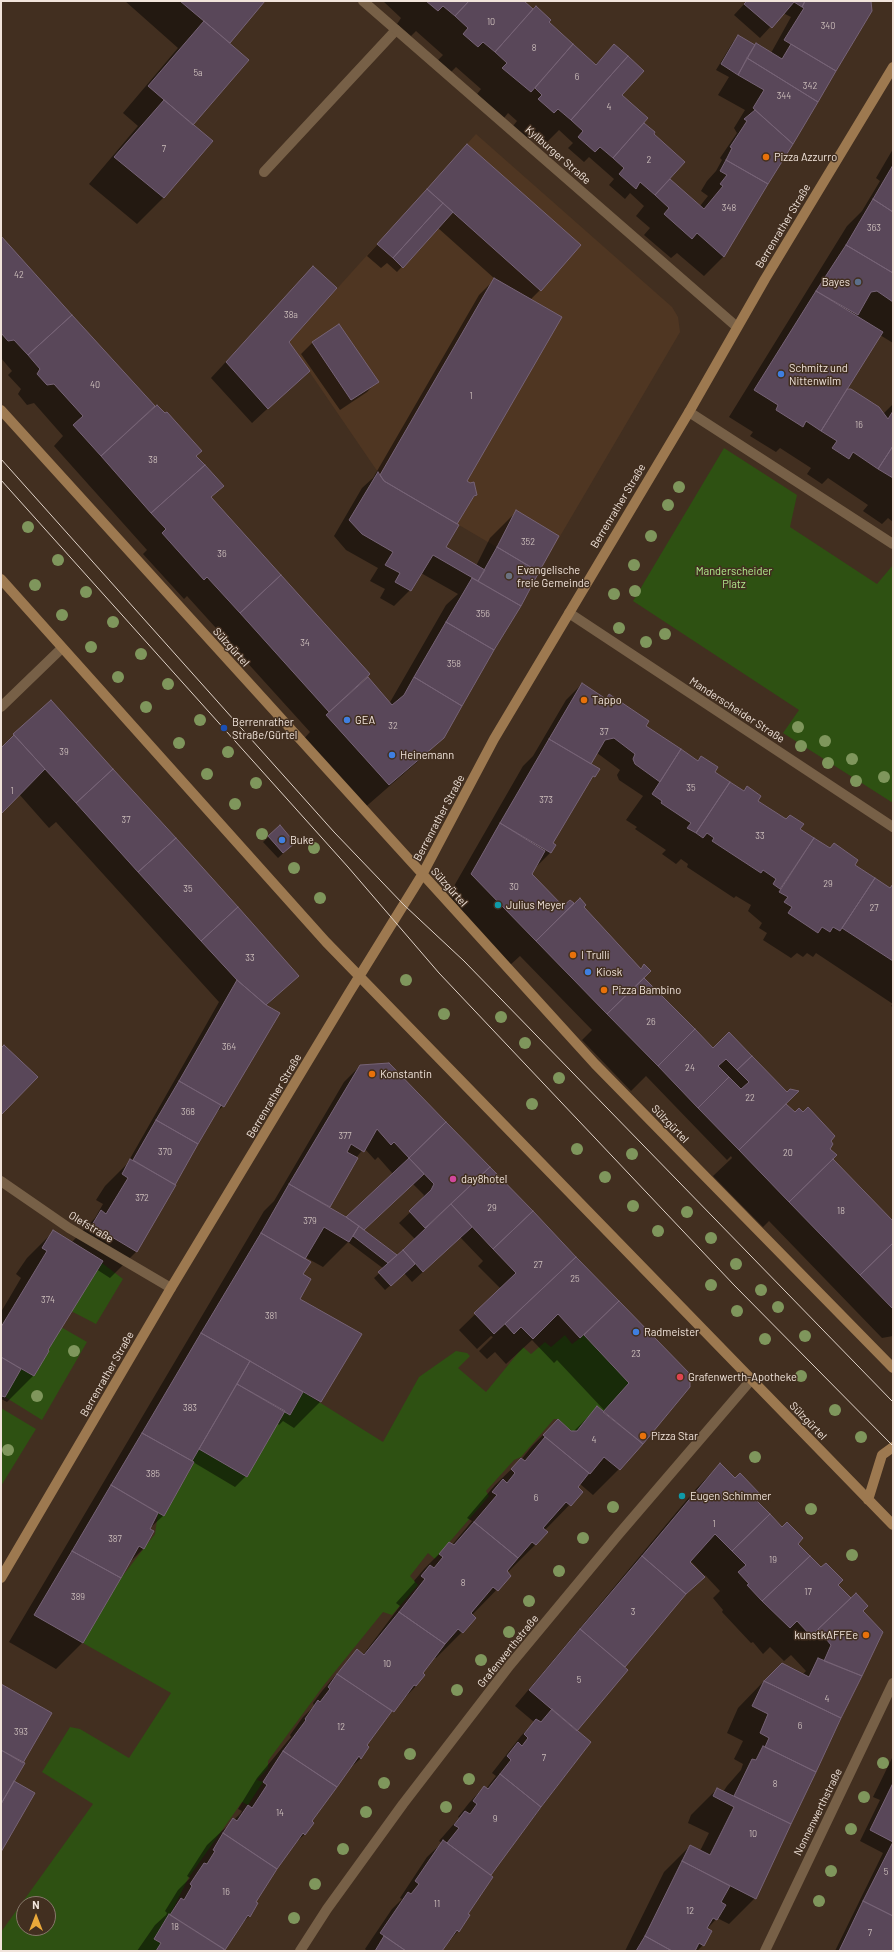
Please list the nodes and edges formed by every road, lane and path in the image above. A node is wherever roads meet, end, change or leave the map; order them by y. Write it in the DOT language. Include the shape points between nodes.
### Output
graph roads {
  1 [pos="363,1"];
  2 [pos="396,30"];
  3 [pos="893,68"];
  4 [pos="264,172"];
  5 [pos="737,327"];
  6 [pos="1,410"];
  7 [pos="689,412"];
  8 [pos="893,544"];
  9 [pos="1,579"];
  10 [pos="569,613"];
  11 [pos="62,648"];
  12 [pos="1,707"];
  13 [pos="893,827"];
  14 [pos="422,875"];
  15 [pos="360,976"];
  16 [pos="1,1182"];
  17 [pos="171,1288"];
  18 [pos="893,1368"];
  19 [pos="752,1380"];
  20 [pos="893,1447"];
  21 [pos="868,1500"];
  22 [pos="893,1525"];
  23 [pos="1,1578"];
  24 [pos="893,1683"];
  25 [pos="300,1951"];
  26 [pos="765,1951"];
  1 -- 2 [label="street, Kyllburger Straße"];
  2 -- 4 [label="street"];
  2 -- 5 [label="street, Kyllburger Straße"];
  3 -- 5 [label="main road, Berrenrather Straße"];
  5 -- 7 [label="main road, Berrenrather Straße"];
  6 -- 14 [label="main road, Sülzgürtel"];
  7 -- 8 [label="street"];
  7 -- 10 [label="main road, Berrenrather Straße"];
  9 -- 11 [label="main road, Sülzgürtel"];
  10 -- 13 [label="street, Manderscheider Straße"];
  10 -- 14 [label="main road, Berrenrather Straße" via="494,739"];
  11 -- 12 [label="street"];
  11 -- 15 [label="main road, Sülzgürtel" via="326,942"];
  14 -- 15 [label="main road, Berrenrather Straße"];
  14 -- 18 [label="main road, Sülzgürtel" via="595,1064"];
  15 -- 17 [label="main road, Berrenrather Straße"];
  15 -- 19 [label="main road, Sülzgürtel"];
  16 -- 17 [label="street, Olefstraße" via="69,1228"];
  17 -- 23 [label="main road, Berrenrather Straße"];
  19 -- 21 [label="main road, Sülzgürtel"];
  19 -- 25 [label="street, Grafenwerthstraße" via="618,1535 510,1666 403,1804"];
  20 -- 21 [label="main road" via="882,1455"];
  21 -- 22 [label="main road, Sülzgürtel"];
  24 -- 26 [label="street, Nonnenwerthstraße"];
}
